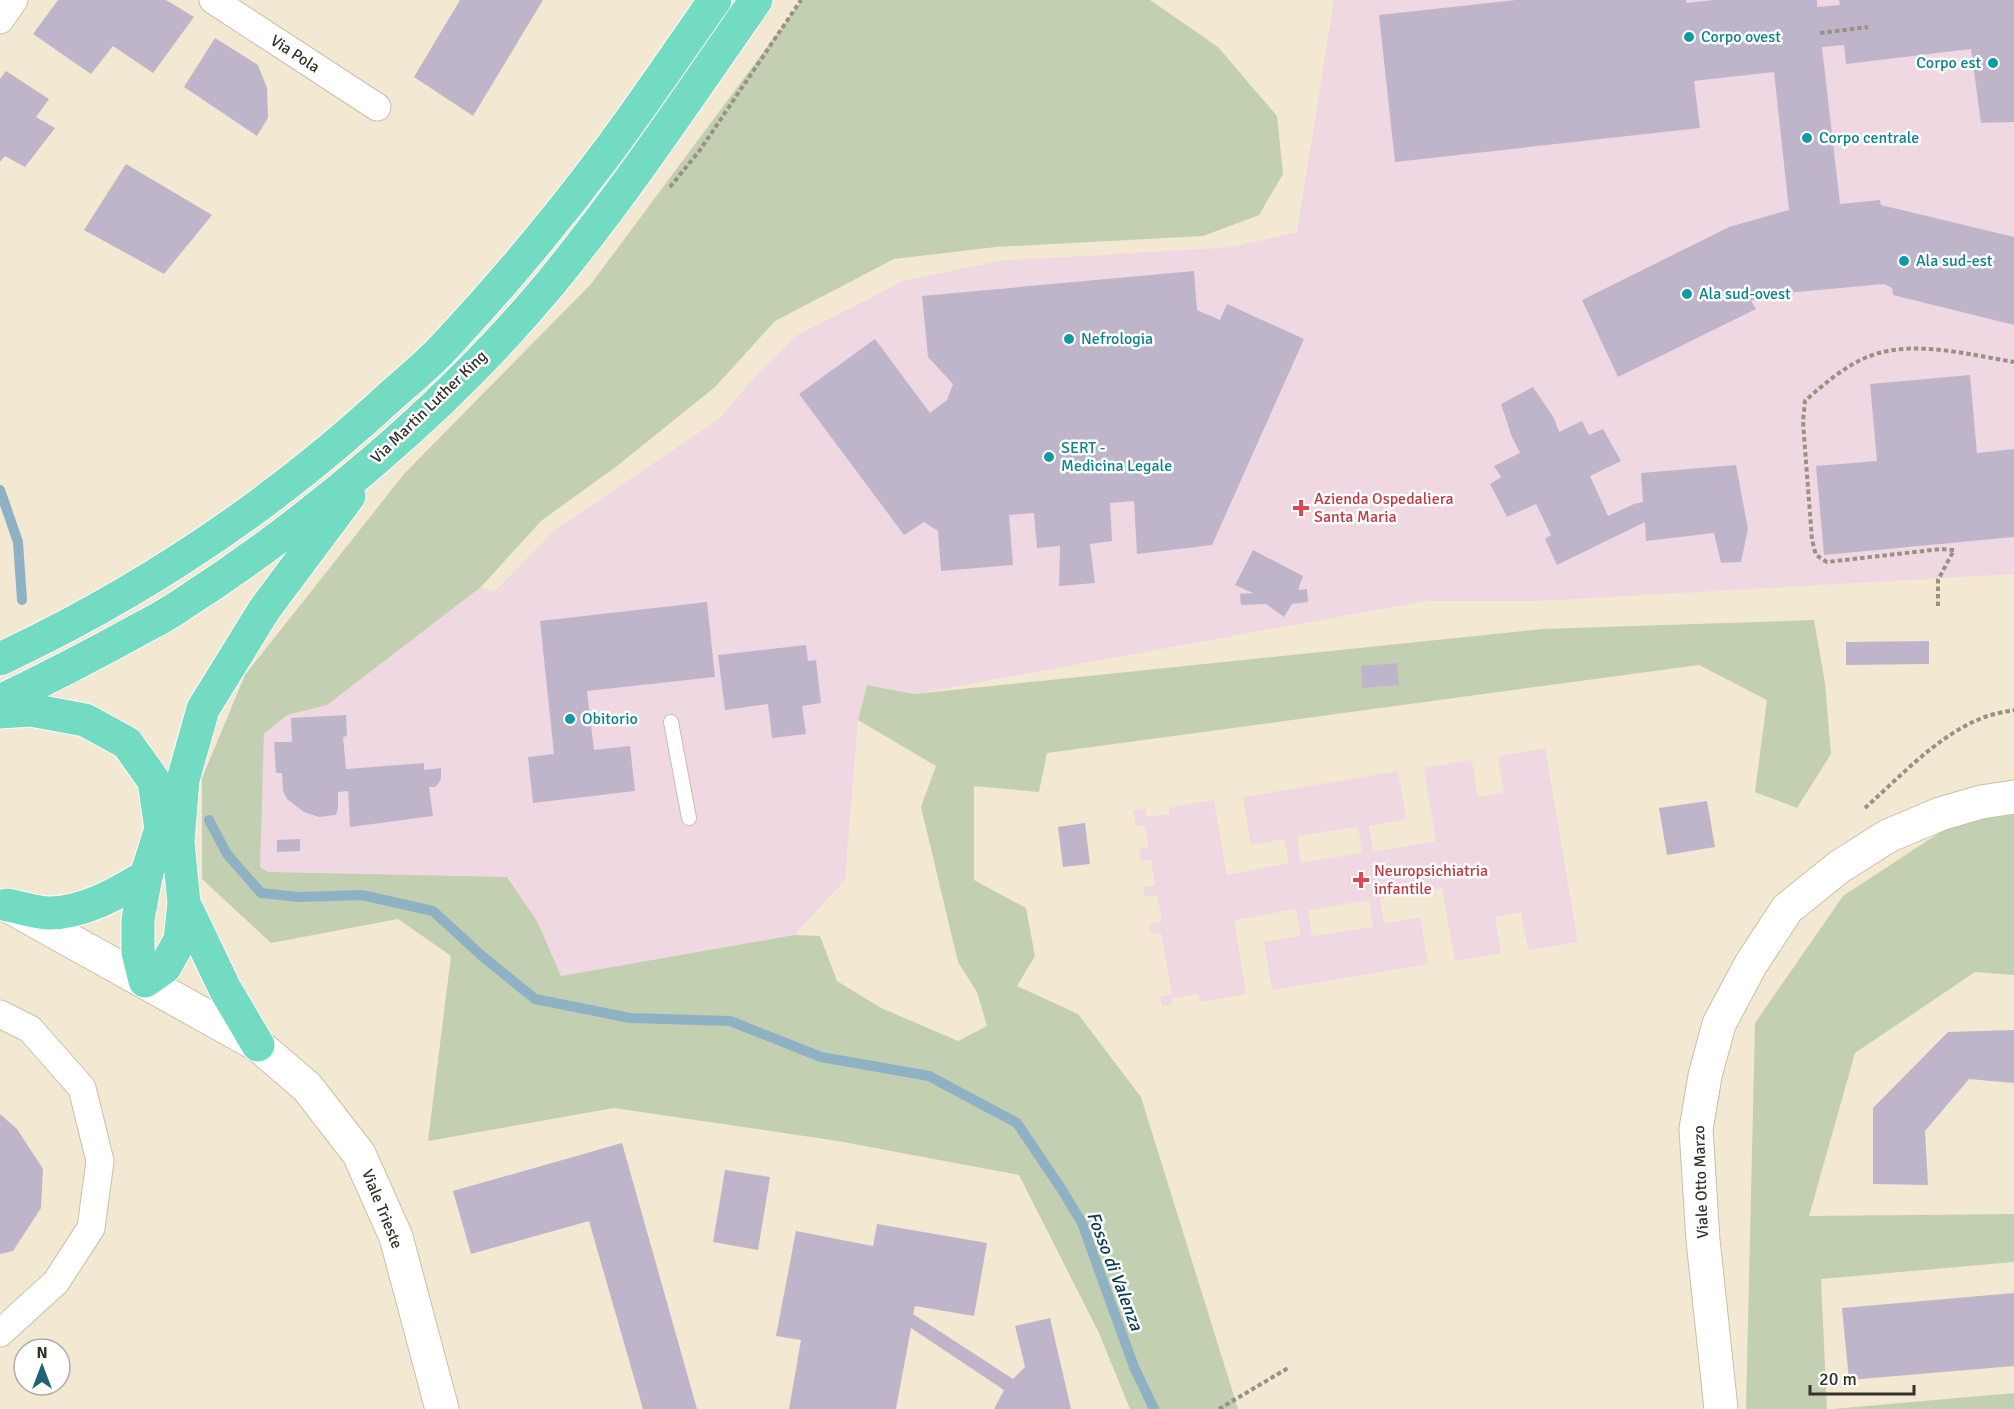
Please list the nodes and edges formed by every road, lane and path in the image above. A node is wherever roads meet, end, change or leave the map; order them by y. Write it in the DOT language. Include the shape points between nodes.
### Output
graph roads {
  1 [pos="14,0"];
  2 [pos="213,0"];
  3 [pos="715,0"];
  4 [pos="756,0"];
  5 [pos="0,20"];
  6 [pos="1868,27"];
  7 [pos="1820,33"];
  8 [pos="377,107"];
  9 [pos="2014,362"];
  10 [pos="377,458"];
  11 [pos="1938,606"];
  12 [pos="0,659"];
  13 [pos="0,701"];
  14 [pos="2014,710"];
  15 [pos="0,712"];
  16 [pos="670,722"];
  17 [pos="2014,798"];
  18 [pos="1858,814"];
  19 [pos="689,818"];
  20 [pos="146,876"];
  21 [pos="4,903"];
  22 [pos="183,903"];
  23 [pos="145,981"];
  24 [pos="0,1014"];
  25 [pos="258,1045"];
  26 [pos="0,1333"];
  27 [pos="1288,1368"];
  28 [pos="442,1409"];
  29 [pos="1218,1409"];
  30 [pos="1721,1409"];
  1 -- 5 [label="street"];
  2 -- 8 [label="street, Via Pola"];
  3 -- 12 [label="main road, Via Martin Luther King" via="603,158 523,258 446,345 353,432 252,510 158,573 59,631"];
  4 -- 10 [label="main road, Via Martin Luther King" via="631,178 548,285 471,370"];
  6 -- 7 [label="path"];
  9 -- 11 [label="path" via="1915,347 1873,355 1832,377 1805,401 1803,422 1816,555 1827,562 1954,550 1938,580"];
  10 -- 13 [label="main road, Via Martin Luther King" via="276,539 180,606"];
  10 -- 22 [label="main road" via="264,610 203,709 183,780 178,842"];
  14 -- 18 [label="path" via="1984,717 1959,729"];
  15 -- 20 [label="main road" via="31,710 85,720 127,743 154,781 161,830"];
  16 -- 19 [label="lane"];
  17 -- 30 [label="street, Viale Otto Marzo" via="1982,801 1940,814 1888,836 1839,867 1787,909 1719,1024 1696,1129"];
  20 -- 21 [label="main road" via="72,910 48,913"];
  20 -- 23 [label="main road" via="138,920 138,952"];
  21 -- 23 [label="street, Viale Trieste"];
  22 -- 23 [label="main road" via="180,940 165,966"];
  22 -- 25 [label="main road" via="225,989"];
  23 -- 25 [label="street, Viale Trieste"];
  24 -- 26 [label="street" via="30,1029 82,1088 99,1161 91,1228 56,1282"];
  25 -- 28 [label="street, Viale Trieste" via="307,1087 359,1154 396,1237"];
  27 -- 29 [label="path"];
}
